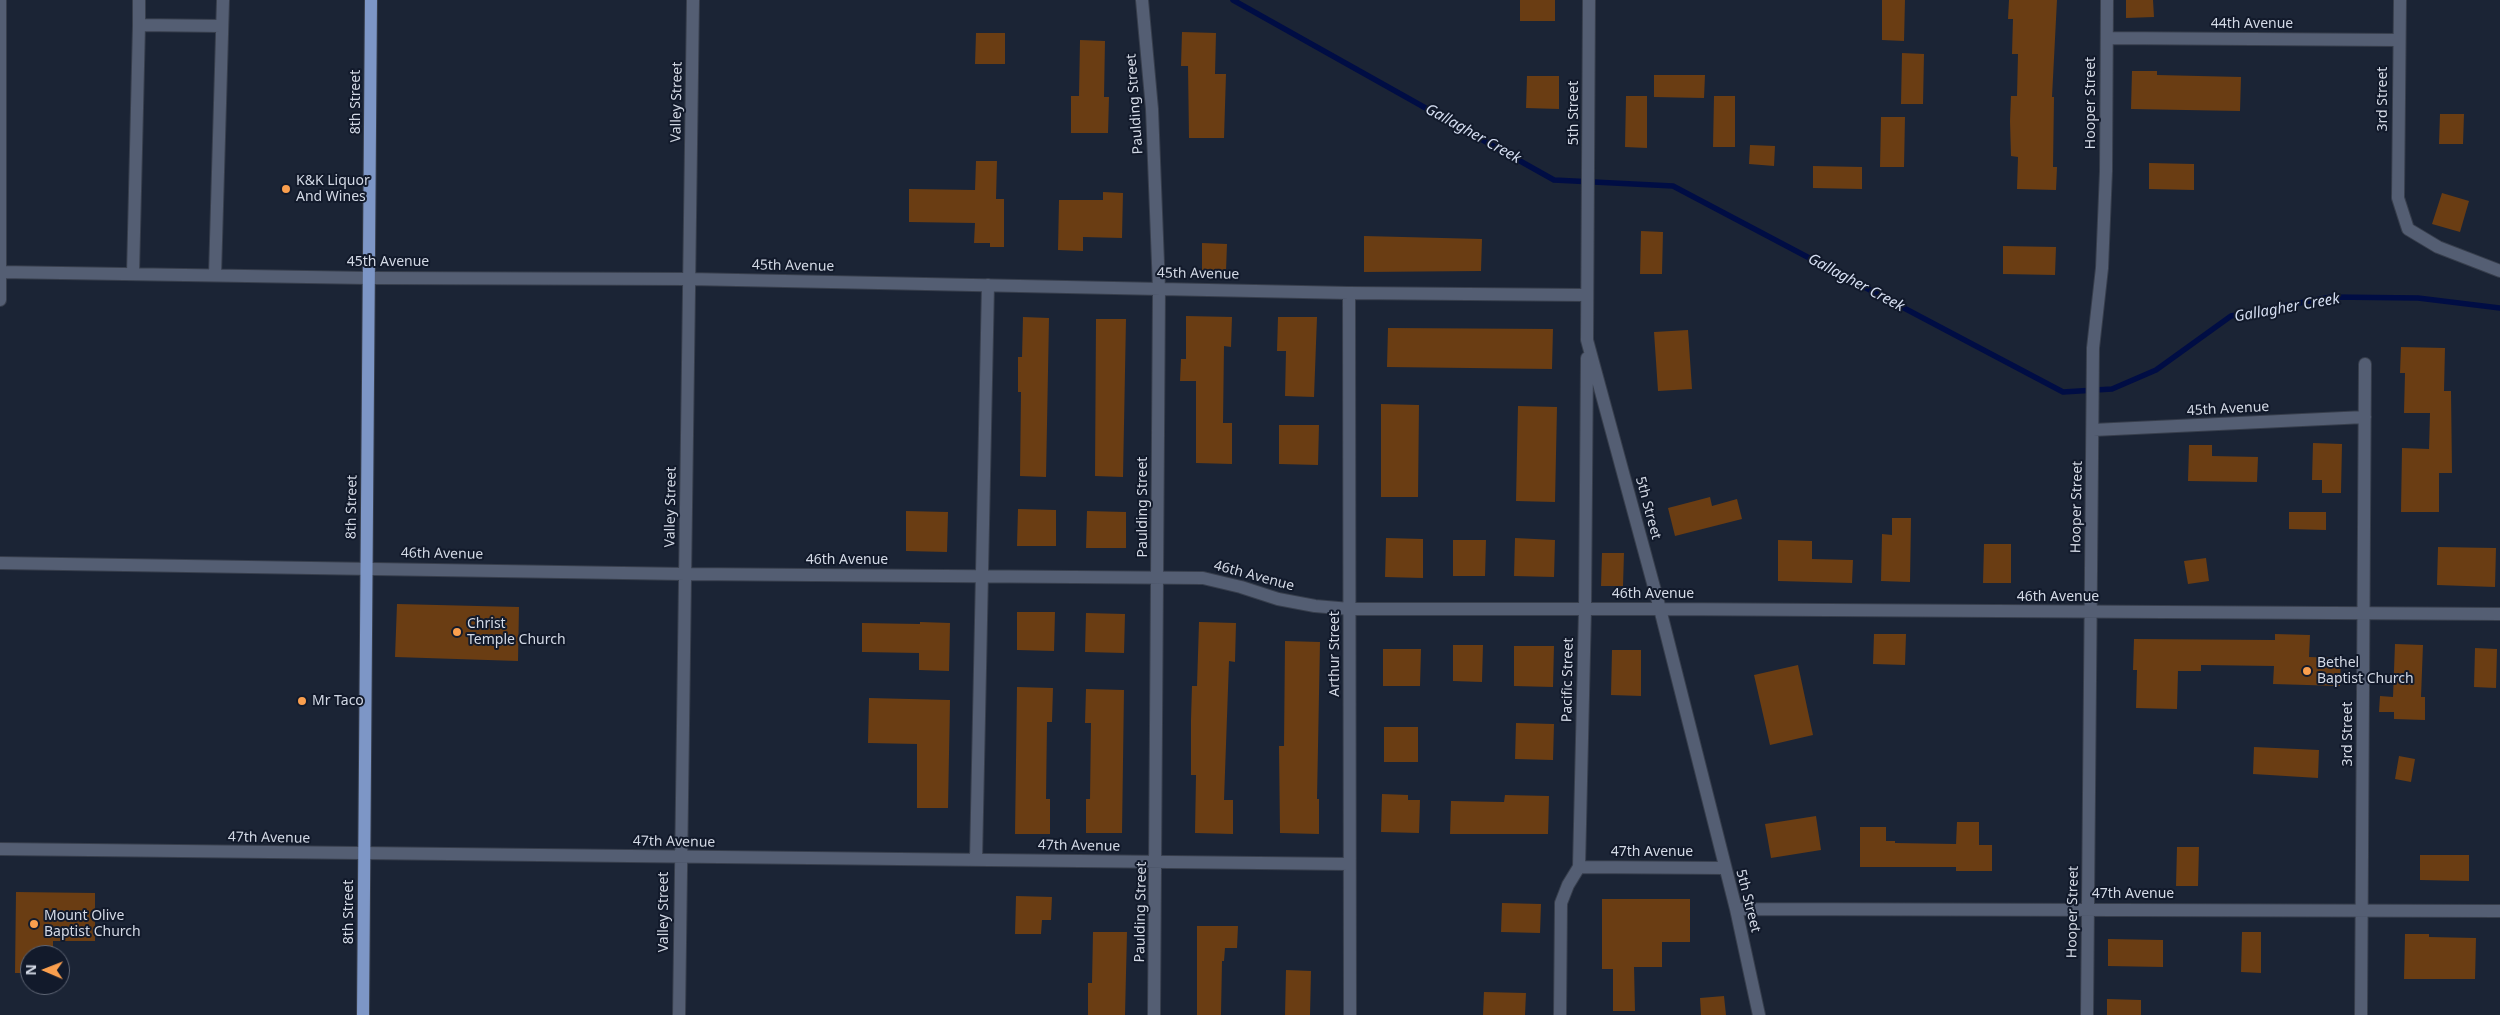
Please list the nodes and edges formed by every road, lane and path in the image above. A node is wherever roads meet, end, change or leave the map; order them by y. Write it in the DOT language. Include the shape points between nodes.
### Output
graph roads {
  1 [pos="0,0"];
  2 [pos="139,0"];
  3 [pos="223,0"];
  4 [pos="371,0"];
  5 [pos="693,0"];
  6 [pos="1142,0"];
  7 [pos="1589,0"];
  8 [pos="2107,0"];
  9 [pos="2400,0"];
  10 [pos="139,25"];
  11 [pos="222,26"];
  12 [pos="2107,38"];
  13 [pos="2398,40"];
  14 [pos="2500,271"];
  15 [pos="0,272"];
  16 [pos="133,274"];
  17 [pos="215,275"];
  18 [pos="369,278"];
  19 [pos="690,278"];
  20 [pos="988,285"];
  21 [pos="1159,288"];
  22 [pos="1349,293"];
  23 [pos="1586,295"];
  24 [pos="0,300"];
  25 [pos="1587,340"];
  26 [pos="2365,364"];
  27 [pos="2365,417"];
  28 [pos="2093,430"];
  29 [pos="0,563"];
  30 [pos="366,568"];
  31 [pos="685,574"];
  32 [pos="982,576"];
  33 [pos="1158,576"];
  34 [pos="1350,609"];
  35 [pos="1660,609"];
  36 [pos="1585,610"];
  37 [pos="2090,612"];
  38 [pos="2363,613"];
  39 [pos="2500,614"];
  40 [pos="0,849"];
  41 [pos="364,854"];
  42 [pos="680,857"];
  43 [pos="976,860"];
  44 [pos="1157,862"];
  45 [pos="1348,864"];
  46 [pos="1579,867"];
  47 [pos="1724,868"];
  48 [pos="2089,909"];
  49 [pos="1736,910"];
  50 [pos="2361,910"];
  51 [pos="2500,911"];
  52 [pos="363,1015"];
  53 [pos="679,1015"];
  54 [pos="1154,1015"];
  55 [pos="1350,1015"];
  56 [pos="1560,1015"];
  57 [pos="1759,1015"];
  58 [pos="2087,1015"];
  59 [pos="2361,1015"];
  1 -- 15 [label="street"];
  2 -- 10 [label="street"];
  3 -- 11 [label="street"];
  4 -- 18 [label="main road, 8th Street"];
  5 -- 19 [label="street, Valley Street"];
  6 -- 21 [label="street, Paulding Street" via="1152,109"];
  7 -- 23 [label="street, 5th Street"];
  8 -- 12 [label="street, Hooper Street"];
  9 -- 13 [label="street, 3rd Street"];
  10 -- 11 [label="street"];
  10 -- 16 [label="street"];
  11 -- 17 [label="street"];
  12 -- 13 [label="street, 44th Avenue"];
  12 -- 28 [label="street, Hooper Street" via="2106,171 2102,268 2093,364"];
  13 -- 14 [label="street, 3rd Street" via="2398,198 2408,230 2438,247"];
  15 -- 16 [label="street, 45th Avenue"];
  15 -- 24 [label="street"];
  16 -- 17 [label="street, 45th Avenue"];
  17 -- 18 [label="street, 45th Avenue"];
  18 -- 19 [label="street, 45th Avenue"];
  18 -- 30 [label="main road, 8th Street"];
  19 -- 20 [label="street, 45th Avenue"];
  19 -- 31 [label="street, Valley Street"];
  20 -- 21 [label="street, 45th Avenue"];
  20 -- 32 [label="street"];
  21 -- 22 [label="street, 45th Avenue"];
  21 -- 33 [label="street, Paulding Street"];
  22 -- 23 [label="street, 45th Avenue"];
  22 -- 34 [label="street, Arthur Street"];
  23 -- 25 [label="street, 5th Street"];
  25 -- 35 [label="street, 5th Street"];
  25 -- 36 [label="street, Pacific Street"];
  26 -- 27 [label="street, 3rd Street"];
  27 -- 28 [label="street, 45th Avenue"];
  27 -- 38 [label="street, 3rd Street"];
  28 -- 37 [label="street, Hooper Street"];
  29 -- 30 [label="street, 46th Avenue"];
  30 -- 31 [label="street, 46th Avenue"];
  30 -- 41 [label="main road, 8th Street"];
  31 -- 32 [label="street, 46th Avenue"];
  31 -- 42 [label="street, Valley Street"];
  32 -- 33 [label="street, 46th Avenue"];
  32 -- 43 [label="street"];
  33 -- 34 [label="street, 46th Avenue" via="1203,578 1278,599"];
  33 -- 44 [label="street, Paulding Street"];
  34 -- 36 [label="street, 46th Avenue"];
  34 -- 45 [label="street, Arthur Street"];
  35 -- 36 [label="street, 46th Avenue"];
  35 -- 37 [label="street, 46th Avenue"];
  35 -- 47 [label="street, 5th Street"];
  36 -- 46 [label="street, Pacific Street"];
  37 -- 38 [label="street, 46th Avenue"];
  37 -- 48 [label="street, Hooper Street"];
  38 -- 39 [label="street, 46th Avenue"];
  38 -- 50 [label="street, 3rd Street"];
  40 -- 41 [label="street, 47th Avenue"];
  41 -- 42 [label="street, 47th Avenue"];
  41 -- 52 [label="main road, 8th Street"];
  42 -- 43 [label="street, 47th Avenue"];
  42 -- 53 [label="street, Valley Street"];
  43 -- 44 [label="street, 47th Avenue"];
  44 -- 45 [label="street, 47th Avenue"];
  44 -- 54 [label="street, Paulding Street"];
  45 -- 55 [label="street, Arthur Street"];
  46 -- 47 [label="street, 47th Avenue"];
  46 -- 56 [label="street, Pacific Street" via="1561,903"];
  47 -- 49 [label="street, 5th Street"];
  48 -- 49 [label="street, 47th Avenue"];
  48 -- 50 [label="street, 47th Avenue"];
  48 -- 58 [label="street, Hooper Street"];
  49 -- 57 [label="street, 5th Street"];
  50 -- 51 [label="street, 47th Avenue"];
  50 -- 59 [label="street, 3rd Street"];
}
